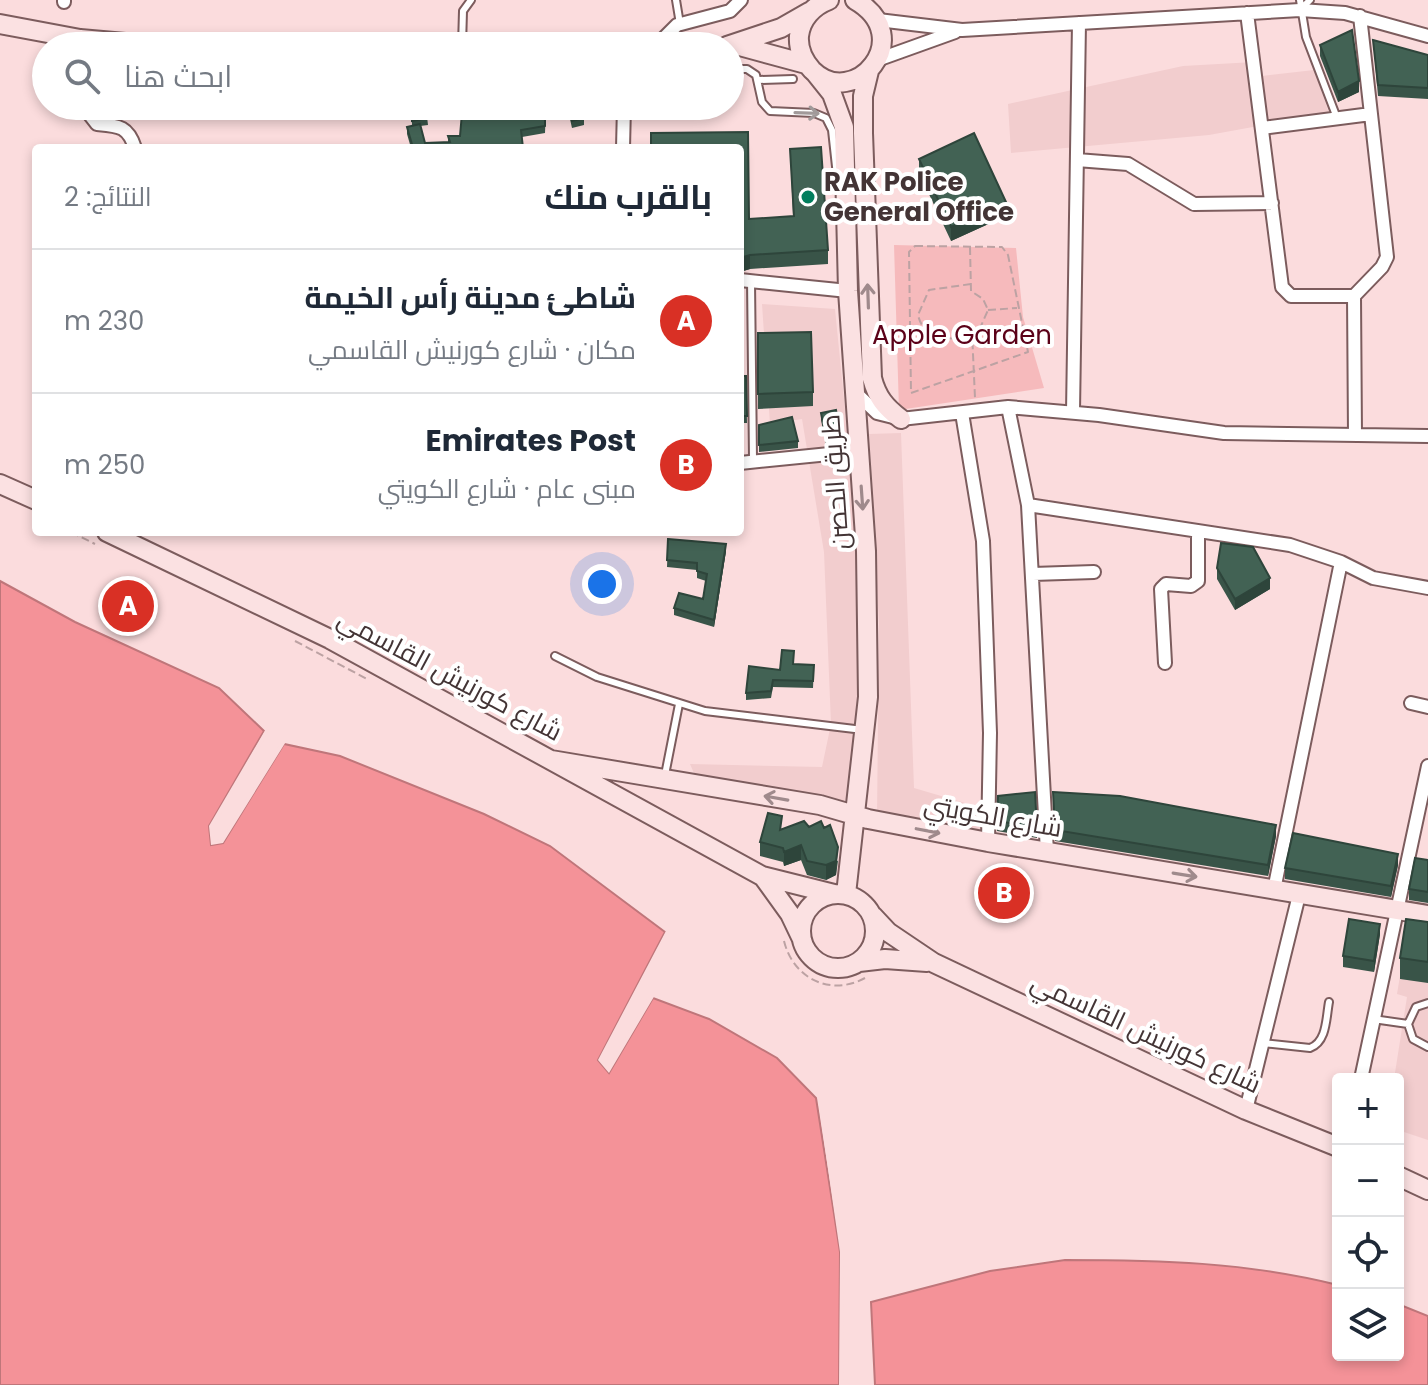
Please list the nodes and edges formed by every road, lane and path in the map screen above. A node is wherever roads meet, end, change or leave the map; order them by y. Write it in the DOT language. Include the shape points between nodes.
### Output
graph roads {
  1 [pos="471,0"];
  2 [pos="676,0"];
  3 [pos="741,0"];
  4 [pos="1310,0"];
  5 [pos="817,5"];
  6 [pos="1300,5"];
  7 [pos="866,7"];
  8 [pos="1247,13"];
  9 [pos="1360,16"];
  10 [pos="1079,23"];
  11 [pos="0,24"];
  12 [pos="680,24"];
  13 [pos="962,30"];
  14 [pos="34,32"];
  15 [pos="462,32"];
  16 [pos="671,32"];
  17 [pos="1428,36"];
  18 [pos="744,40"];
  19 [pos="744,49"];
  20 [pos="873,66"];
  21 [pos="744,69"];
  22 [pos="811,69"];
  23 [pos="793,79"];
  24 [pos="759,80"];
  25 [pos="1371,114"];
  26 [pos="1337,119"];
  27 [pos="94,120"];
  28 [pos="624,120"];
  29 [pos="1262,128"];
  30 [pos="134,144"];
  31 [pos="623,144"];
  32 [pos="1077,160"];
  33 [pos="846,199"];
  34 [pos="1272,203"];
  35 [pos="969,246"];
  36 [pos="746,280"];
  37 [pos="971,284"];
  38 [pos="848,291"];
  39 [pos="1354,296"];
  40 [pos="1018,308"];
  41 [pos="988,310"];
  42 [pos="918,315"];
  43 [pos="909,316"];
  44 [pos="973,338"];
  45 [pos="974,371"];
  46 [pos="855,392"];
  47 [pos="1008,407"];
  48 [pos="968,412"];
  49 [pos="1073,412"];
  50 [pos="901,419"];
  51 [pos="1355,435"];
  52 [pos="1428,436"];
  53 [pos="859,451"];
  54 [pos="747,463"];
  55 [pos="0,484"];
  56 [pos="32,498"];
  57 [pos="1028,505"];
  58 [pos="1198,531"];
  59 [pos="115,536"];
  60 [pos="1341,562"];
  61 [pos="1094,572"];
  62 [pos="1033,574"];
  63 [pos="1428,588"];
  64 [pos="555,656"];
  65 [pos="1165,663"];
  66 [pos="1411,703"];
  67 [pos="679,704"];
  68 [pos="1428,707"];
  69 [pos="863,730"];
  70 [pos="551,760"];
  71 [pos="1428,766"];
  72 [pos="665,778"];
  73 [pos="852,815"];
  74 [pos="988,842"];
  75 [pos="1047,852"];
  76 [pos="762,876"];
  77 [pos="1274,890"];
  78 [pos="840,894"];
  79 [pos="1299,895"];
  80 [pos="1396,909"];
  81 [pos="1428,915"];
  82 [pos="873,916"];
  83 [pos="803,942"];
  84 [pos="859,962"];
  85 [pos="934,963"];
  86 [pos="1329,1002"];
  87 [pos="1428,1003"];
  88 [pos="1373,1019"];
  89 [pos="1408,1024"];
  90 [pos="1262,1043"];
  91 [pos="1428,1047"];
  92 [pos="1362,1073"];
  93 [pos="1246,1110"];
  94 [pos="1333,1145"];
  95 [pos="1404,1179"];
  96 [pos="1428,1190"];
  1 -- 15 [label="lane" via="463,11"];
  2 -- 12 [label="lane"];
  3 -- 12 [label="street" via="730,11"];
  4 -- 6 [label="lane"];
  5 -- 18 [label="street"];
  5 -- 22 [label="street" via="799,37"];
  6 -- 8 [label="street"];
  6 -- 9 [label="street"];
  6 -- 26 [label="lane" via="1306,37"];
  7 -- 13 [label="street"];
  7 -- 20 [label="street, طريق الحصن" via="882,47"];
  8 -- 10 [label="street"];
  8 -- 29 [label="street"];
  9 -- 17 [label="street"];
  9 -- 25 [label="street"];
  10 -- 13 [label="street"];
  10 -- 32 [label="street"];
  11 -- 14 [label="street"];
  12 -- 16 [label="street"];
  13 -- 20 [label="street"];
  19 -- 22 [label="street"];
  20 -- 22 [label="street" via="843,82"];
  50 -- 20 [label="street, طريق الحصن, one-way" via="876,393 872,378 863,96"];
  21 -- 24 [label="lane"];
  22 -- 33 [label="street, طريق الحصن" via="832,94 844,127"];
  23 -- 24 [label="lane"];
  24 -- 33 [label="lane, one-way" via="762,102 770,111 826,118 837,182"];
  25 -- 26 [label="street"];
  25 -- 39 [label="street" via="1387,257"];
  26 -- 29 [label="street"];
  27 -- 30 [label="street" via="122,126"];
  28 -- 31 [label="street"];
  29 -- 34 [label="street"];
  32 -- 34 [label="street" via="1123,162 1194,204"];
  32 -- 49 [label="street"];
  33 -- 38 [label="street, طريق الحصن"];
  34 -- 39 [label="street" via="1286,295"];
  35 -- 37 [label="path"];
  35 -- 40 [label="path" via="1006,250"];
  35 -- 43 [label="path" via="910,248"];
  36 -- 38 [label="street"];
  36 -- 54 [label="lane"];
  37 -- 41 [label="path"];
  37 -- 42 [label="path" via="929,290"];
  38 -- 46 [label="street, طريق الحصن"];
  39 -- 51 [label="street"];
  40 -- 41 [label="path"];
  40 -- 45 [label="path" via="1028,352"];
  41 -- 44 [label="path"];
  42 -- 43 [label="path"];
  42 -- 44 [label="path" via="932,335"];
  43 -- 45 [label="path" via="911,393"];
  44 -- 45 [label="path"];
  45 -- 48 [label="path"];
  46 -- 50 [label="street" via="877,413"];
  46 -- 53 [label="street, طريق الحصن"];
  47 -- 48 [label="street"];
  47 -- 49 [label="street"];
  47 -- 57 [label="street"];
  48 -- 50 [label="street"];
  48 -- 74 [label="street" via="983,541 990,718"];
  49 -- 51 [label="street" via="1224,433"];
  51 -- 52 [label="street"];
  53 -- 54 [label="street"];
  53 -- 69 [label="street, طريق الحصن, one-way" via="866,551 868,697"];
  55 -- 56 [label="street"];
  57 -- 58 [label="street"];
  57 -- 62 [label="street"];
  58 -- 60 [label="street" via="1290,545"];
  58 -- 65 [label="street" via="1198,581 1190,587 1166,584 1161,589"];
  59 -- 70 [label="street, شارع كورنيش القاسمي" via="330,639"];
  60 -- 63 [label="street" via="1373,578"];
  60 -- 77 [label="street"];
  61 -- 62 [label="street"];
  62 -- 75 [label="street"];
  64 -- 67 [label="lane" via="597,677"];
  66 -- 68 [label="street"];
  67 -- 69 [label="lane"];
  67 -- 72 [label="lane"];
  69 -- 73 [label="street, طريق الحصن"];
  70 -- 72 [label="street, شارع الكويتي"];
  70 -- 76 [label="street, شارع كورنيش القاسمي"];
  71 -- 80 [label="street"];
  73 -- 72 [label="street, شارع الكويتي, one-way"];
  73 -- 74 [label="street, شارع الكويتي, one-way"];
  73 -- 78 [label="street, طريق الحصن"];
  74 -- 75 [label="street, شارع الكويتي"];
  75 -- 77 [label="street, شارع الكويتي, one-way"];
  76 -- 78 [label="street, شارع كورنيش القاسمي"];
  76 -- 83 [label="street, شارع كورنيش القاسمي"];
  77 -- 79 [label="street, شارع الكويتي"];
  78 -- 82 [label="street" via="867,906"];
  78 -- 83 [label="street" via="822,897 804,916"];
  79 -- 80 [label="street, شارع الكويتي"];
  79 -- 90 [label="street"];
  80 -- 81 [label="street, شارع الكويتي"];
  80 -- 88 [label="street"];
  82 -- 84 [label="street" via="871,950"];
  82 -- 85 [label="street, شارع كورنيش القاسمي"];
  83 -- 84 [label="street" via="820,963 846,967"];
  84 -- 85 [label="street, شارع كورنيش القاسمي"];
  85 -- 93 [label="street, شارع كورنيش القاسمي"];
  86 -- 90 [label="lane" via="1317,1046"];
  87 -- 89 [label="lane" via="1416,1007"];
  88 -- 89 [label="lane"];
  88 -- 92 [label="street"];
  89 -- 91 [label="lane" via="1413,1039"];
  90 -- 93 [label="street"];
  93 -- 94 [label="street, شارع كورنيش القاسمي"];
  95 -- 96 [label="street"];
}
